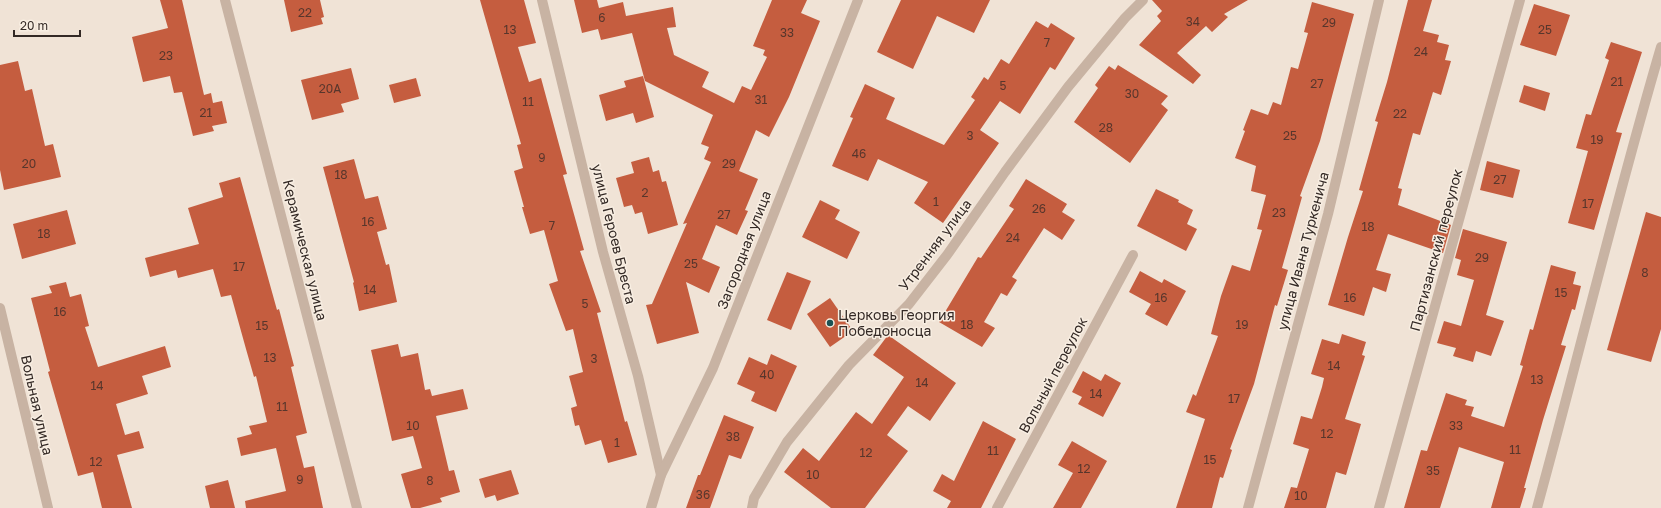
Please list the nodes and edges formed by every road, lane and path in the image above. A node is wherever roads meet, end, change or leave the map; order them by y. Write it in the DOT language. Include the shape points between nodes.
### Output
graph roads {
  1 [pos="226,0"];
  2 [pos="542,0"];
  3 [pos="858,0"];
  4 [pos="1144,0"];
  5 [pos="1379,0"];
  6 [pos="1520,0"];
  7 [pos="1661,47"];
  8 [pos="1133,255"];
  9 [pos="0,308"];
  10 [pos="662,475"];
  11 [pos="48,508"];
  12 [pos="357,508"];
  13 [pos="651,508"];
  14 [pos="752,508"];
  15 [pos="997,508"];
  16 [pos="1248,508"];
  17 [pos="1379,508"];
  18 [pos="1537,508"];
  1 -- 12 [label="street, Керамическая улица"];
  2 -- 10 [label="street, улица Героев Бреста" via="603,252 639,380"];
  3 -- 10 [label="street, Загородная улица" via="713,368"];
  4 -- 14 [label="street, Утренняя улица" via="1125,18 1068,87 909,304 849,365 787,442 754,498"];
  5 -- 16 [label="street, улица Ивана Туркенича" via="1328,214"];
  6 -- 17 [label="street, Партизанский переулок"];
  7 -- 18 [label="street"];
  8 -- 15 [label="street, Вольный переулок"];
  9 -- 11 [label="street, Вольная улица"];
  10 -- 13 [label="street, Загородная улица"];
}
